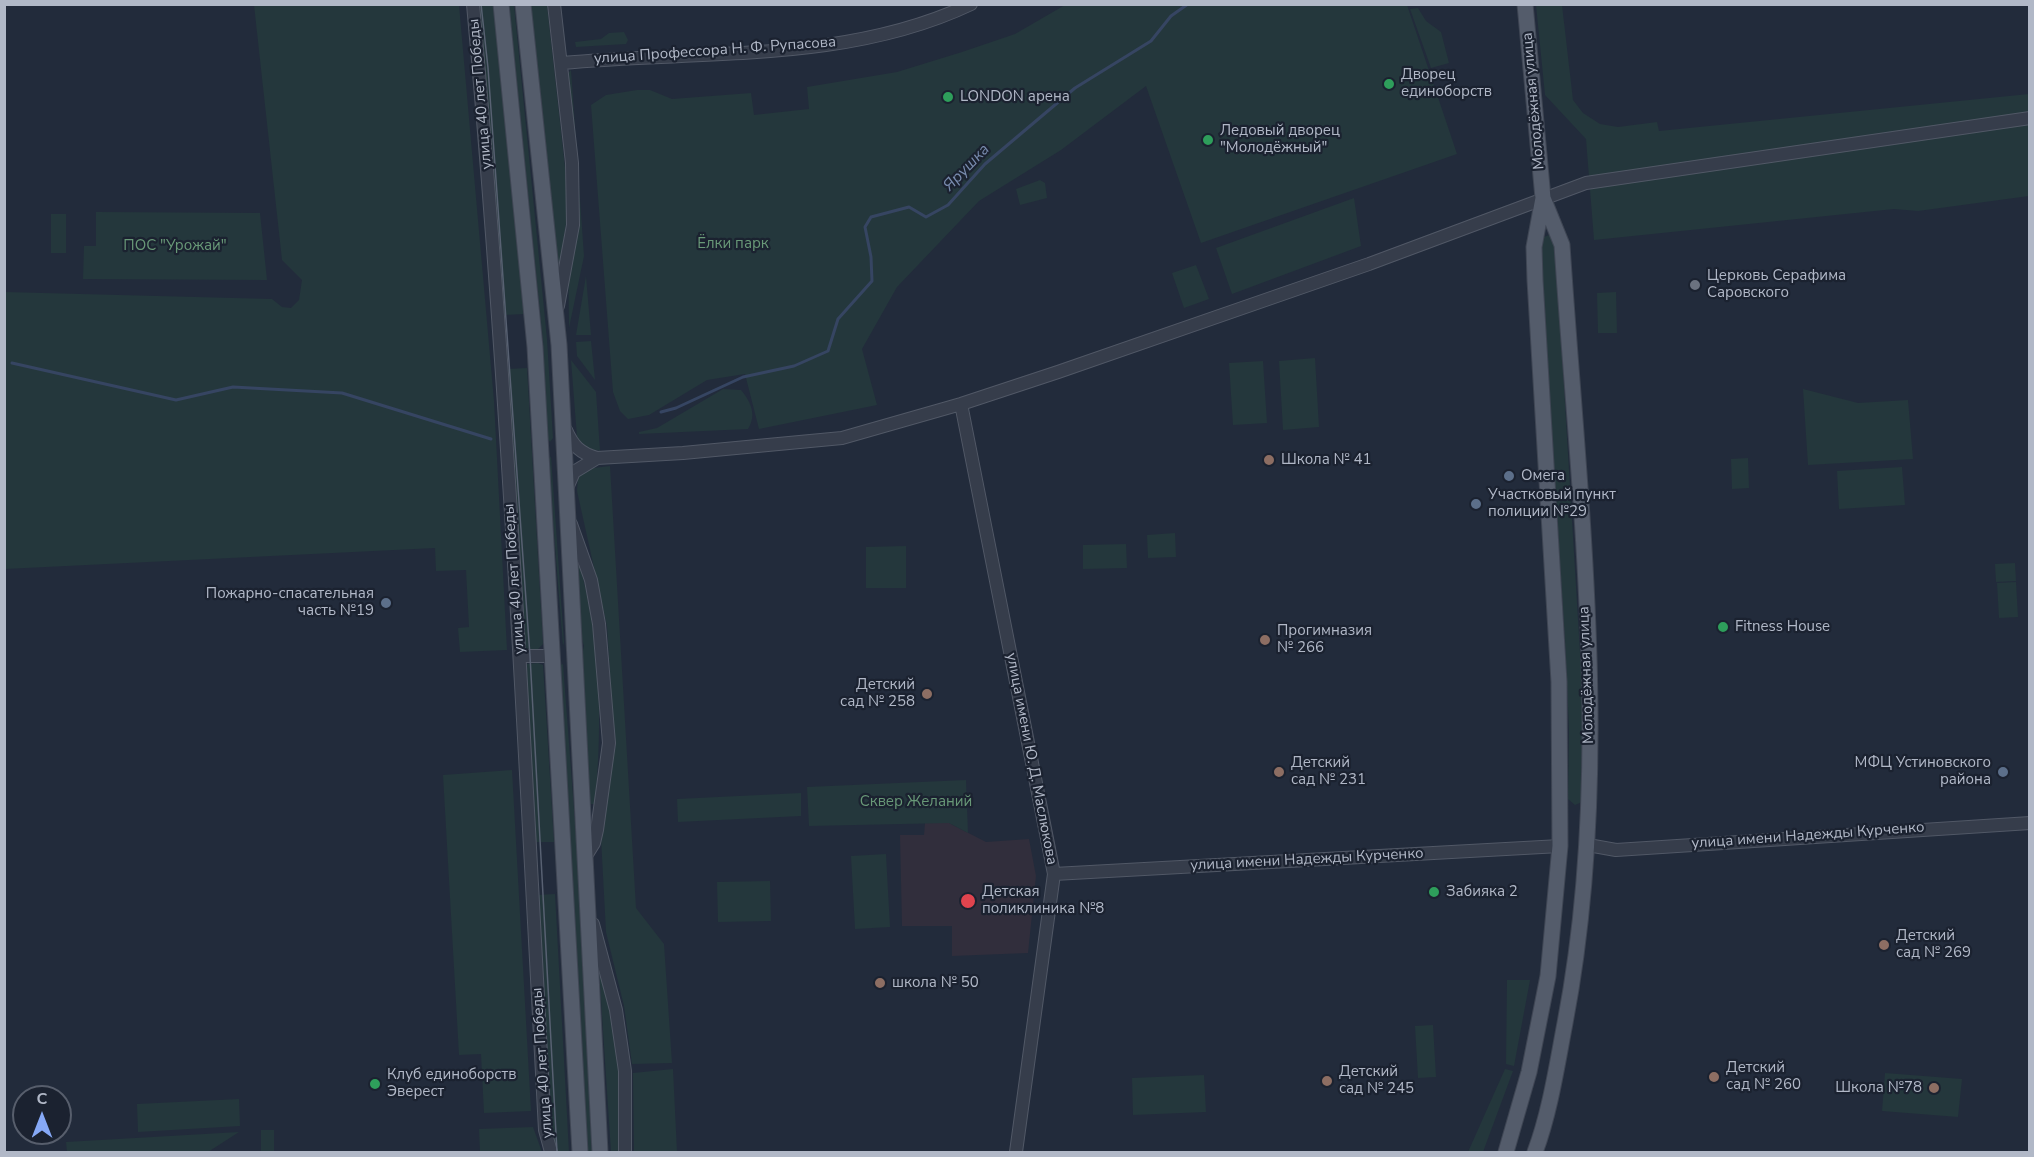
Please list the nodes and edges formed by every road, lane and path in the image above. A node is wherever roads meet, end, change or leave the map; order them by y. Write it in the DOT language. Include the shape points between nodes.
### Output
graph roads {
  1 [pos="473,4"];
  2 [pos="501,4"];
  3 [pos="523,4"];
  4 [pos="554,4"];
  5 [pos="971,4"];
  6 [pos="1525,4"];
  7 [pos="562,63"];
  8 [pos="2030,118"];
  9 [pos="1543,198"];
  10 [pos="557,316"];
  11 [pos="961,404"];
  12 [pos="563,425"];
  13 [pos="541,450"];
  14 [pos="564,450"];
  15 [pos="597,458"];
  16 [pos="566,490"];
  17 [pos="567,512"];
  18 [pos="574,655"];
  19 [pos="520,656"];
  20 [pos="553,656"];
  21 [pos="2030,823"];
  22 [pos="1588,845"];
  23 [pos="1560,846"];
  24 [pos="584,859"];
  25 [pos="1054,874"];
  26 [pos="586,899"];
  27 [pos="551,1152"];
  28 [pos="580,1152"];
  29 [pos="600,1152"];
  30 [pos="625,1152"];
  31 [pos="1016,1152"];
  32 [pos="1506,1152"];
  33 [pos="1535,1152"];
  1 -- 19 [label="street, улица 40 лет Победы" via="495,246"];
  2 -- 13 [label="main road, улица 40 лет Победы" via="535,347"];
  3 -- 10 [label="main road"];
  4 -- 7 [label="street"];
  5 -- 7 [label="street, улица Профессора Н. Ф. Рупасова" via="936,21 871,38 809,47"];
  6 -- 9 [label="main road, Молодёжная улица"];
  7 -- 10 [label="street" via="572,163 573,225"];
  8 -- 9 [label="street" via="1586,183"];
  9 -- 11 [label="street" via="1359,268"];
  9 -- 22 [label="main road, Молодёжная улица" via="1562,245 1590,681"];
  9 -- 23 [label="main road, Молодёжная улица" via="1534,246 1559,682"];
  10 -- 12 [label="main road"];
  11 -- 15 [label="street" via="842,438"];
  11 -- 25 [label="street, улица имени Ю. Д. Маслюкова"];
  12 -- 14 [label="main road"];
  12 -- 15 [label="street" via="572,444 583,454"];
  13 -- 14 [label="main road"];
  13 -- 20 [label="main road, улица 40 лет Победы"];
  14 -- 16 [label="main road"];
  15 -- 16 [label="street" via="574,472"];
  16 -- 17 [label="main road"];
  17 -- 18 [label="main road"];
  17 -- 24 [label="street" via="591,580 599,624 609,743 597,830"];
  18 -- 20 [label="main road"];
  18 -- 24 [label="main road"];
  19 -- 20 [label="street"];
  19 -- 27 [label="street, улица 40 лет Победы" via="545,1130"];
  20 -- 28 [label="main road, улица 40 лет Победы"];
  21 -- 22 [label="street, улица имени Надежды Курченко" via="1616,849"];
  22 -- 23 [label="main road"];
  22 -- 33 [label="main road, Молодёжная улица" via="1573,978"];
  23 -- 25 [label="street, улица имени Надежды Курченко"];
  23 -- 32 [label="main road, Молодёжная улица" via="1548,976 1529,1072"];
  24 -- 26 [label="main road"];
  25 -- 31 [label="street, улица имени Ю. Д. Маслюкова"];
  26 -- 29 [label="main road"];
  26 -- 30 [label="street" via="616,1010 625,1071"];
}
